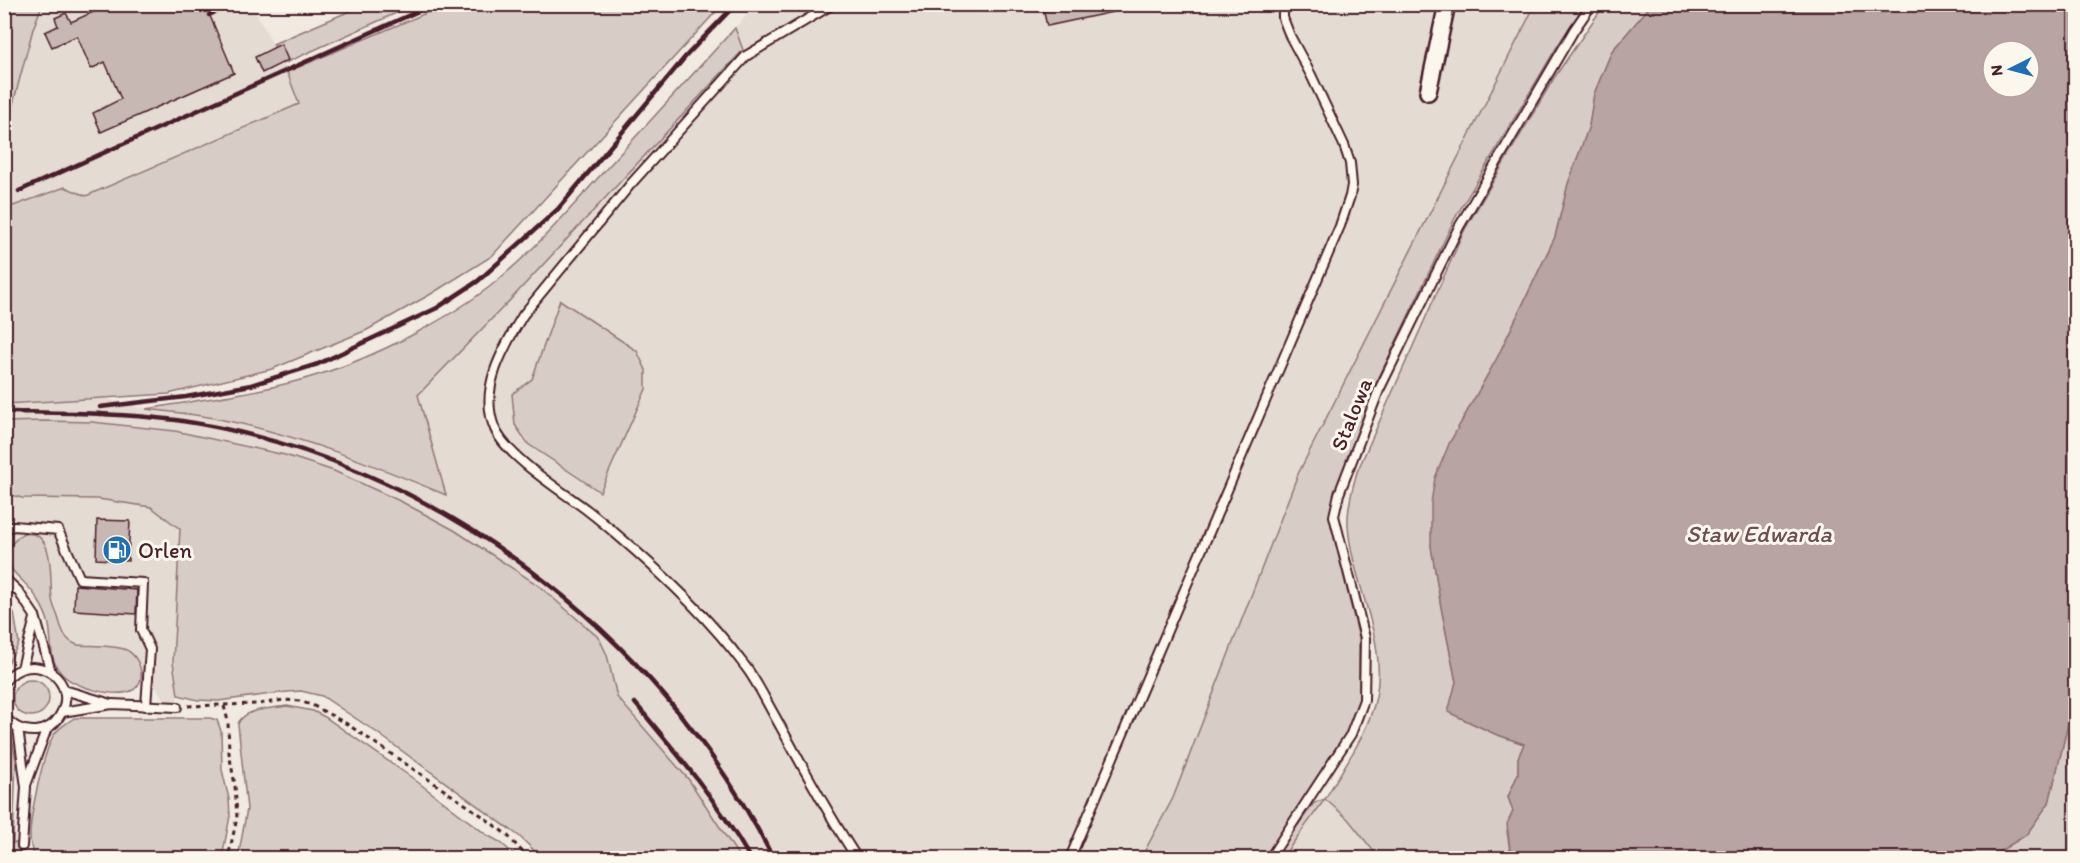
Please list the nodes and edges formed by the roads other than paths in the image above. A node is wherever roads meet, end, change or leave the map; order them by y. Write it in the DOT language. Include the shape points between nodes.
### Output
graph roads {
  1 [pos="833,4"];
  2 [pos="1283,4"];
  3 [pos="1447,4"];
  4 [pos="1592,4"];
  5 [pos="1428,92"];
  6 [pos="4,529"];
  7 [pos="4,578"];
  8 [pos="35,616"];
  9 [pos="22,668"];
  10 [pos="51,672"];
  11 [pos="4,682"];
  12 [pos="64,690"];
  13 [pos="112,704"];
  14 [pos="146,706"];
  15 [pos="177,707"];
  16 [pos="62,712"];
  17 [pos="4,715"];
  18 [pos="18,728"];
  19 [pos="47,728"];
  20 [pos="26,787"];
  21 [pos="22,846"];
  22 [pos="857,858"];
  23 [pos="1070,858"];
  24 [pos="1270,858"];
  1 -- 22 [label="lane" via="746,56 630,185 523,315 505,348 489,394 490,414 506,445 649,562 694,605 746,667"];
  2 -- 23 [label="lane" via="1290,36 1344,145 1352,174 1350,196"];
  3 -- 5 [label="street"];
  4 -- 24 [label="lane, Stalowa" via="1459,226 1379,390 1343,483 1334,516 1365,638 1364,700 1351,734"];
  6 -- 14 [label="lane" via="14,526 58,530 80,579 142,583 141,630 150,650"];
  7 -- 8 [label="lane"];
  8 -- 9 [label="lane"];
  8 -- 10 [label="lane"];
  9 -- 10 [label="lane" via="37,667"];
  9 -- 11 [label="lane"];
  10 -- 12 [label="lane"];
  12 -- 13 [label="lane"];
  12 -- 16 [label="lane"];
  13 -- 14 [label="lane"];
  13 -- 16 [label="lane"];
  14 -- 15 [label="lane"];
  16 -- 19 [label="lane"];
  17 -- 18 [label="lane"];
  18 -- 19 [label="lane"];
  18 -- 20 [label="lane"];
  19 -- 20 [label="lane"];
  20 -- 21 [label="lane"];
}
